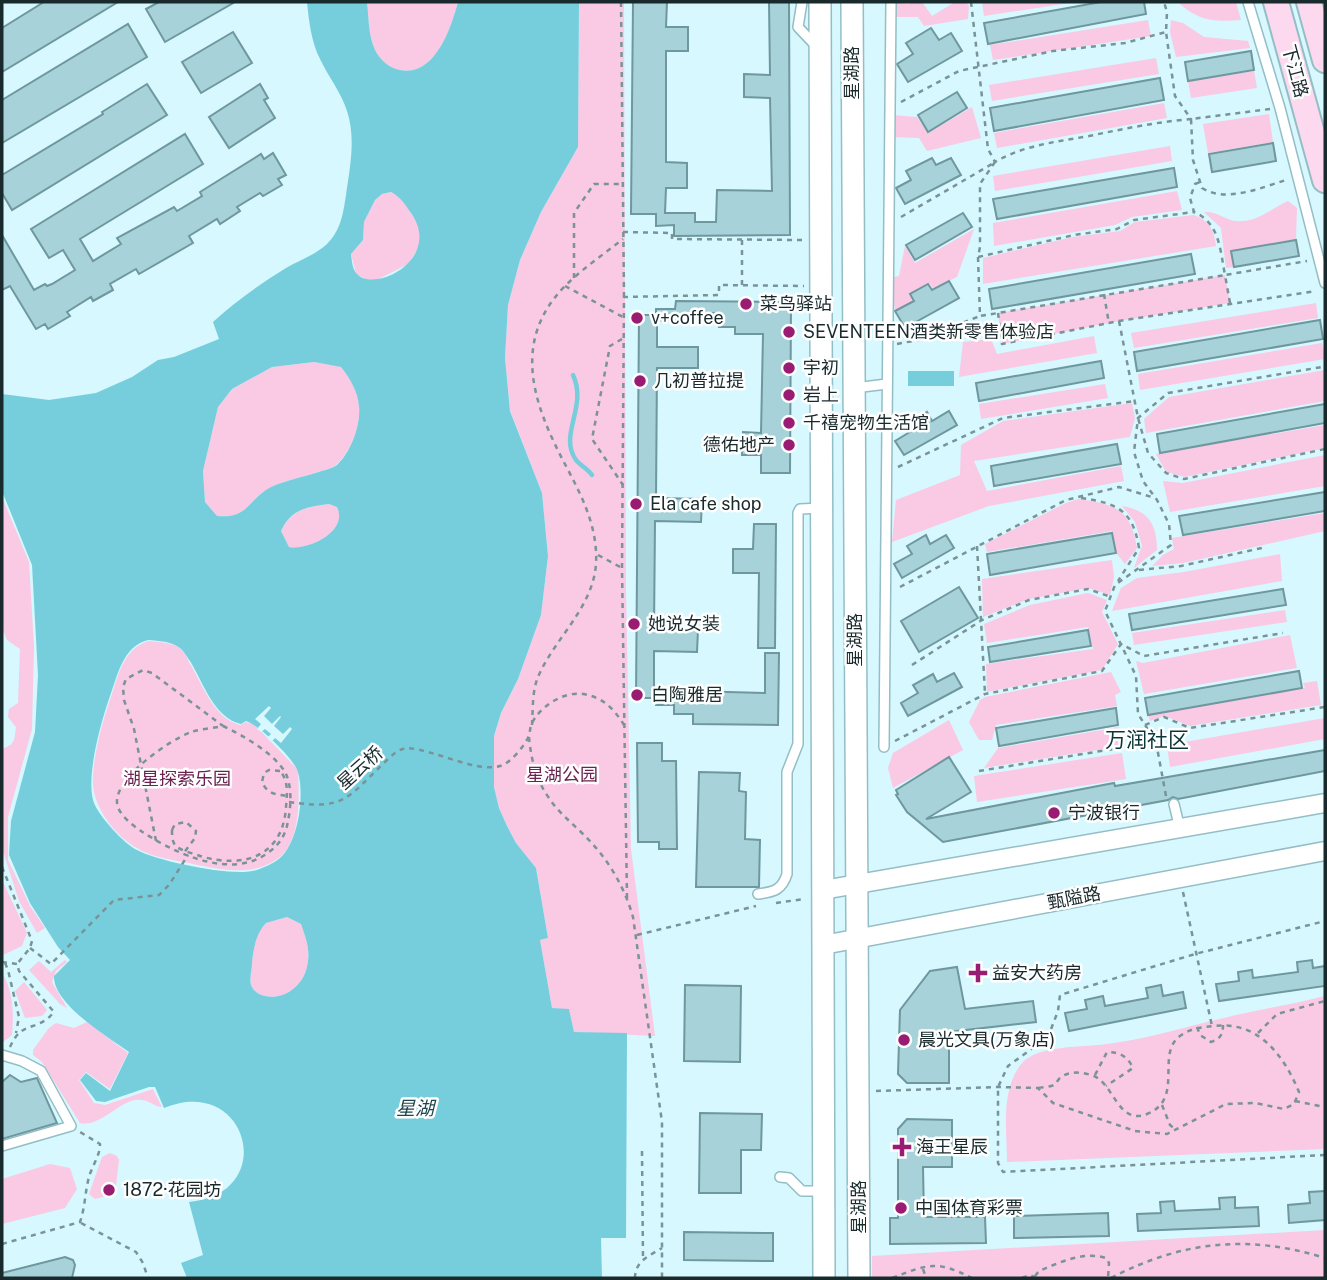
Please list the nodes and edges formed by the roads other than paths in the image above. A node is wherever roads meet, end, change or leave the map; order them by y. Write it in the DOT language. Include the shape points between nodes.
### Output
graph roads {
  1 [pos="802,2"];
  2 [pos="820,2"];
  3 [pos="852,2"];
  4 [pos="891,2"];
  5 [pos="1248,2"];
  6 [pos="1276,2"];
  7 [pos="1309,2"];
  8 [pos="821,50"];
  9 [pos="1325,60"];
  10 [pos="1325,180"];
  11 [pos="1325,282"];
  12 [pos="887,384"];
  13 [pos="854,388"];
  14 [pos="822,508"];
  15 [pos="884,747"];
  16 [pos="1325,803"];
  17 [pos="1171,806"];
  18 [pos="1180,829"];
  19 [pos="1325,851"];
  20 [pos="857,885"];
  21 [pos="758,894"];
  22 [pos="818,894"];
  23 [pos="857,939"];
  24 [pos="823,945"];
  25 [pos="858,1004"];
  26 [pos="823,1006"];
  27 [pos="4,1056"];
  28 [pos="2,1146"];
  29 [pos="780,1177"];
  30 [pos="824,1191"];
  31 [pos="824,1278"];
  32 [pos="859,1278"];
  1 -- 8 [label="lane" via="800,31"];
  2 -- 8 [label="street, 星湖路"];
  3 -- 13 [label="street, 星湖路"];
  4 -- 12 [label="lane"];
  5 -- 11 [label="lane"];
  6 -- 10 [label="main road, 下江路"];
  7 -- 9 [label="main road, 下江路"];
  8 -- 14 [label="street, 星湖路"];
  12 -- 13 [label="lane"];
  12 -- 15 [label="lane"];
  13 -- 20 [label="street, 星湖路"];
  14 -- 21 [label="lane" via="800,509 798,513 798,744 787,772 787,874 781,888"];
  14 -- 22 [label="street, 星湖路"];
  16 -- 18 [label="street"];
  17 -- 18 [label="lane"];
  18 -- 20 [label="street"];
  19 -- 23 [label="street, 甄隘路"];
  20 -- 22 [label="street"];
  20 -- 23 [label="street, 星湖路"];
  22 -- 24 [label="street, 星湖路"];
  23 -- 24 [label="street, 甄隘路"];
  23 -- 25 [label="street, 星湖路"];
  24 -- 26 [label="street, 星湖路"];
  25 -- 26 [label="street"];
  25 -- 32 [label="street, 星湖路"];
  26 -- 30 [label="street, 星湖路"];
  27 -- 28 [label="lane" via="41,1071 71,1126"];
  29 -- 30 [label="lane" via="789,1178 802,1191"];
  30 -- 31 [label="street, 星湖路"];
}
